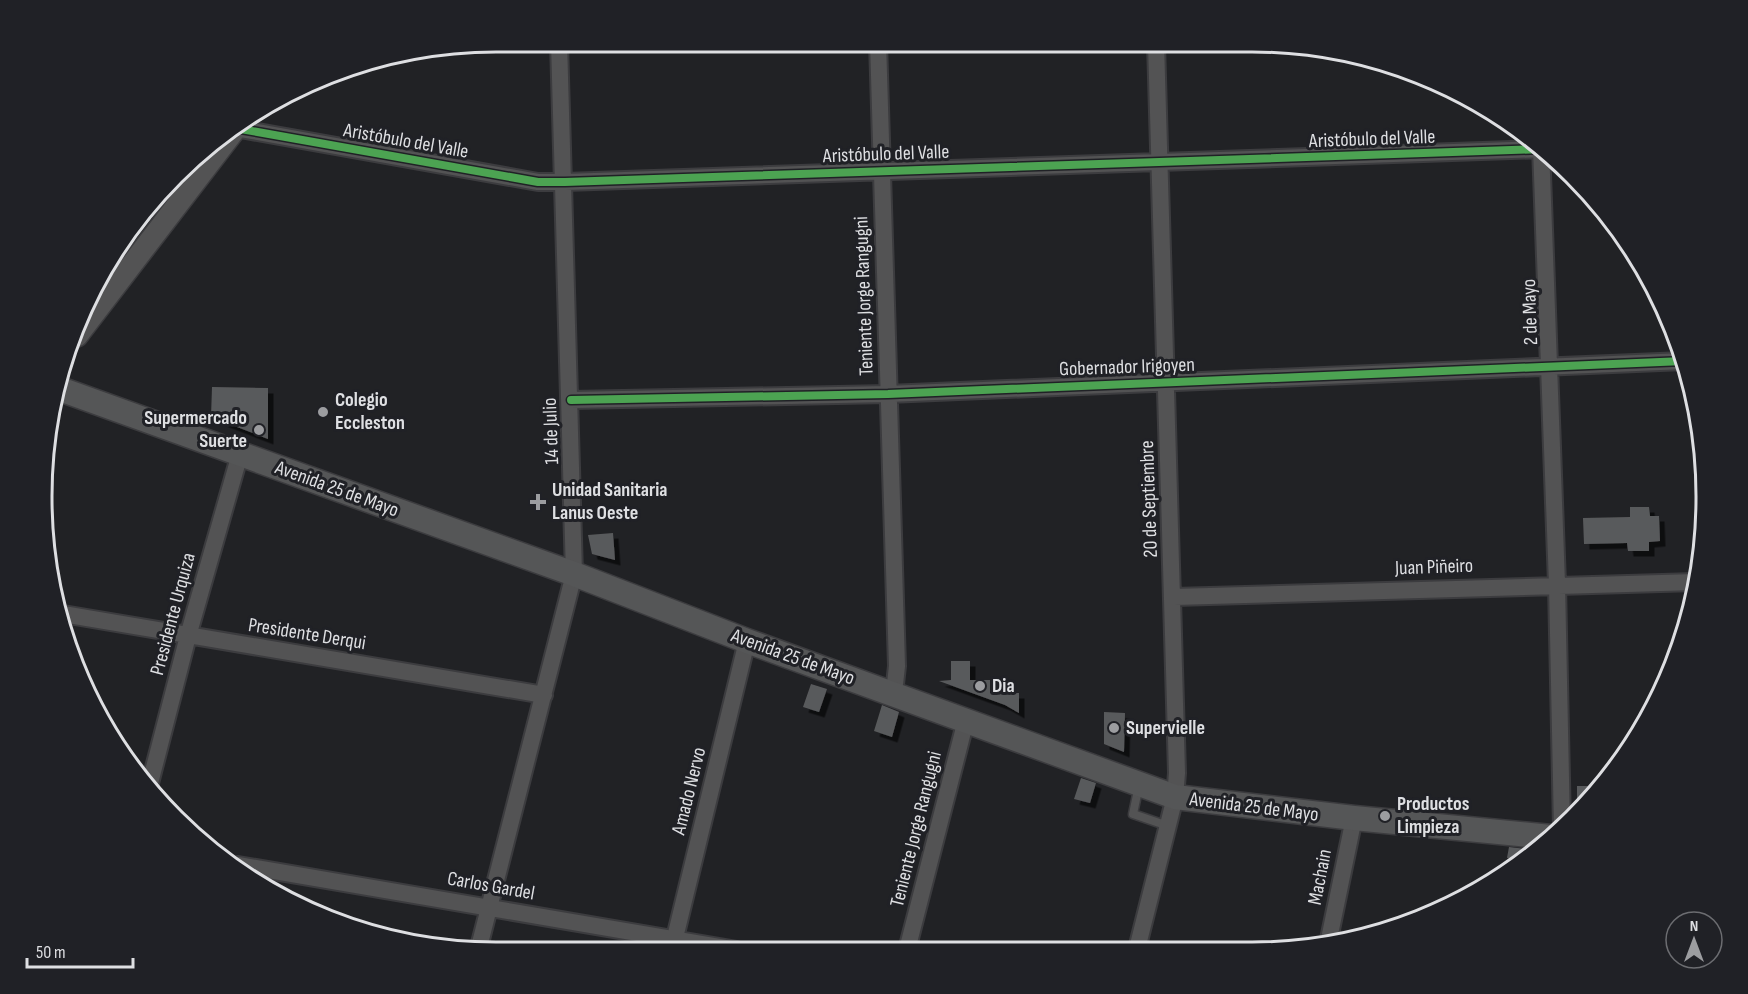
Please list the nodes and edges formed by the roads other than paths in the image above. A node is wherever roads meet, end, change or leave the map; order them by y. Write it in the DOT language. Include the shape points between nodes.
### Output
graph roads {
  1 [pos="560,52"];
  2 [pos="878,52"];
  3 [pos="1156,52"];
  4 [pos="246,130"];
  5 [pos="1528,149"];
  6 [pos="219,150"];
  7 [pos="1161,162"];
  8 [pos="1542,162"];
  9 [pos="882,171"];
  10 [pos="565,182"];
  11 [pos="89,320"];
  12 [pos="1674,361"];
  13 [pos="1549,366"];
  14 [pos="1166,382"];
  15 [pos="66,391"];
  16 [pos="888,394"];
  17 [pos="571,400"];
  18 [pos="240,454"];
  19 [pos="574,574"];
  20 [pos="1687,582"];
  21 [pos="1557,584"];
  22 [pos="1174,597"];
  23 [pos="69,615"];
  24 [pos="188,636"];
  25 [pos="747,641"];
  26 [pos="894,693"];
  27 [pos="544,695"];
  28 [pos="966,720"];
  29 [pos="152,777"];
  30 [pos="1139,785"];
  31 [pos="1175,797"];
  32 [pos="1562,814"];
  33 [pos="1354,818"];
  34 [pos="1168,826"];
  35 [pos="1538,836"];
  36 [pos="250,867"];
  37 [pos="489,907"];
  38 [pos="1330,934"];
  39 [pos="480,941"];
  40 [pos="658,942"];
  41 [pos="674,942"];
  42 [pos="909,942"];
  43 [pos="1139,942"];
  1 -- 10 [label="street, 14 de Julio"];
  2 -- 9 [label="street, Teniente Jorge Rangugni"];
  3 -- 7 [label="street, 20 de Septiembre"];
  4 -- 10 [label="street, Aristóbulo del Valle" via="538,182"];
  5 -- 7 [label="street, Aristóbulo del Valle"];
  6 -- 11 [label="street"];
  7 -- 9 [label="street, Aristóbulo del Valle"];
  7 -- 14 [label="street, 20 de Septiembre"];
  8 -- 13 [label="street, 2 de Mayo"];
  9 -- 10 [label="street, Aristóbulo del Valle"];
  9 -- 16 [label="street, Teniente Jorge Rangugni"];
  10 -- 17 [label="street, 14 de Julio"];
  12 -- 13 [label="street, Gobernador Irigoyen"];
  13 -- 14 [label="street, Gobernador Irigoyen"];
  13 -- 21 [label="street, 2 de Mayo"];
  14 -- 16 [label="street, Gobernador Irigoyen"];
  14 -- 22 [label="street, 20 de Septiembre"];
  15 -- 18 [label="main road, Avenida 25 de Mayo"];
  16 -- 17 [label="street, Gobernador Irigoyen"];
  16 -- 26 [label="street, Teniente Jorge Rangugni" via="897,666"];
  17 -- 19 [label="street, 14 de Julio"];
  18 -- 19 [label="main road, Avenida 25 de Mayo"];
  18 -- 24 [label="street, Presidente Urquiza"];
  19 -- 25 [label="main road, Avenida 25 de Mayo"];
  19 -- 27 [label="street, 14 de Julio"];
  20 -- 21 [label="street, Juan Piñeiro"];
  21 -- 22 [label="street, Juan Piñeiro"];
  21 -- 32 [label="street, 2 de Mayo"];
  22 -- 31 [label="street, 20 de Septiembre"];
  23 -- 24 [label="street, Presidente Derqui"];
  24 -- 27 [label="street, Presidente Derqui"];
  24 -- 29 [label="street, Presidente Urquiza"];
  25 -- 26 [label="main road, Avenida 25 de Mayo"];
  25 -- 41 [label="street, Amado Nervo"];
  26 -- 28 [label="main road, Avenida 25 de Mayo"];
  27 -- 37 [label="street, 14 de Julio"];
  28 -- 30 [label="main road, Avenida 25 de Mayo"];
  28 -- 42 [label="street, Teniente Jorge Rangugni"];
  30 -- 31 [label="main road, Avenida 25 de Mayo"];
  30 -- 34 [label="lane" via="1133,814"];
  31 -- 33 [label="main road, Avenida 25 de Mayo"];
  31 -- 34 [label="street, 20 de Septiembre"];
  33 -- 35 [label="main road, Avenida 25 de Mayo"];
  33 -- 38 [label="street, Machain"];
  34 -- 43 [label="street, 20 de Septiembre"];
  36 -- 37 [label="street, Carlos Gardel"];
  37 -- 39 [label="street, 14 de Julio"];
  37 -- 40 [label="street, Carlos Gardel"];
}
